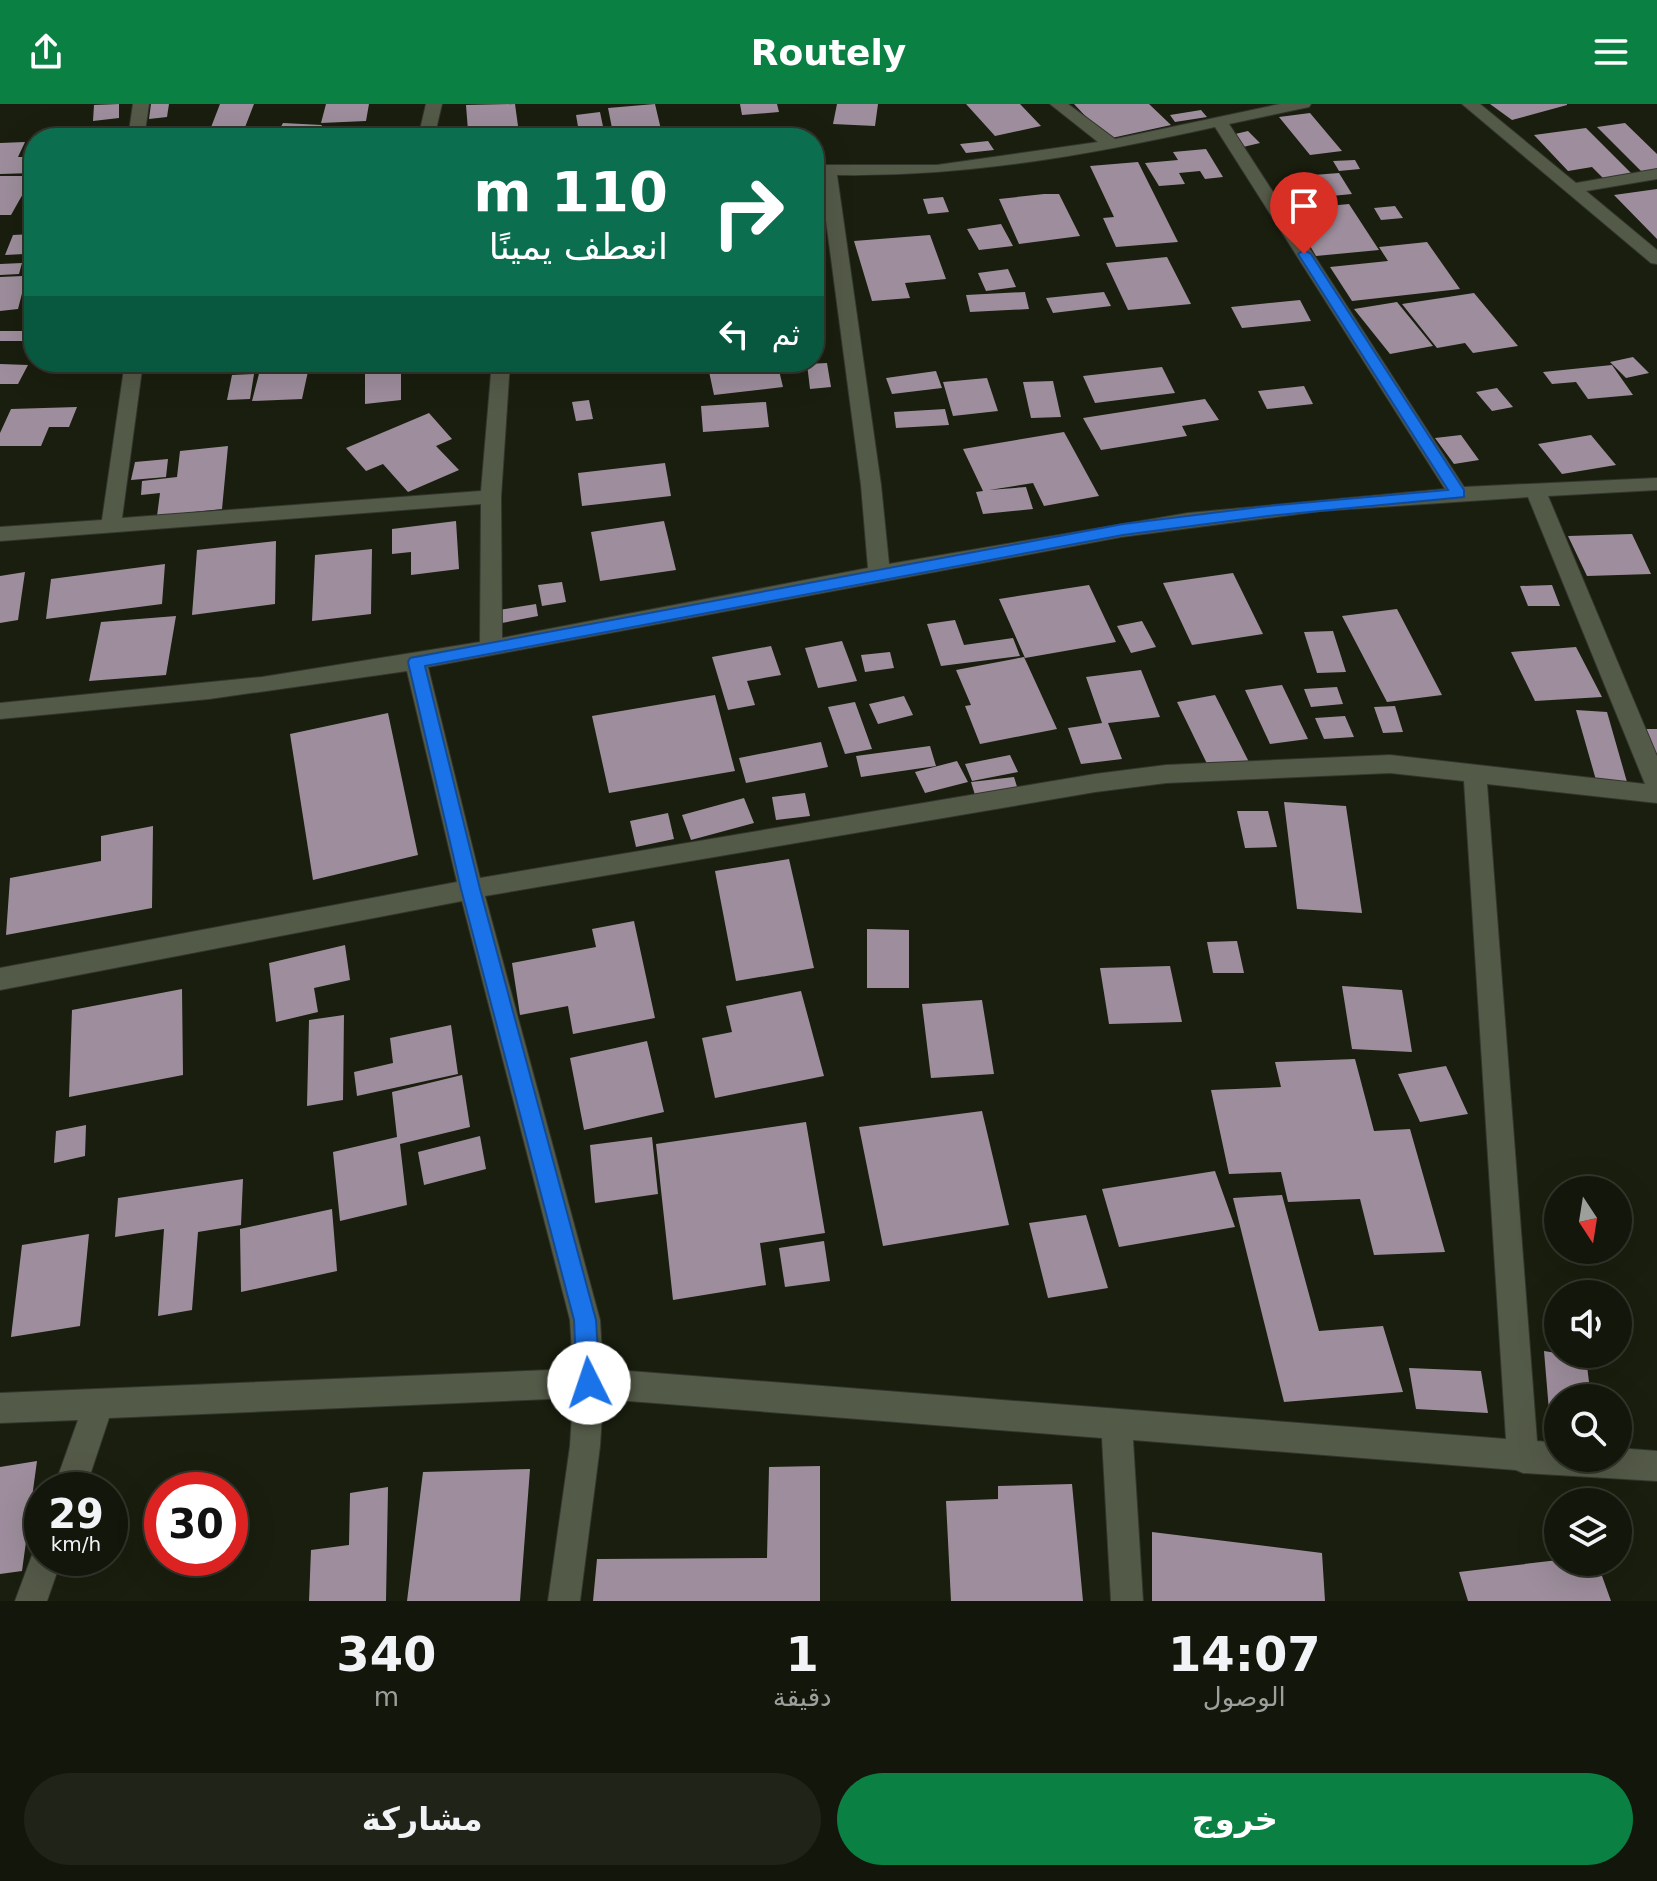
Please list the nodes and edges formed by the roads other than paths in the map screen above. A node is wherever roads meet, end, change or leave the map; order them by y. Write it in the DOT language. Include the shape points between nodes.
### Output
graph roads {
  1 [pos="141,104"];
  2 [pos="434,104"];
  3 [pos="1058,104"];
  4 [pos="1303,104"];
  5 [pos="1470,104"];
  6 [pos="1219,121"];
  7 [pos="137,128"];
  8 [pos="428,128"];
  9 [pos="1111,144"];
  10 [pos="824,170"];
  11 [pos="1657,174"];
  12 [pos="1576,188"];
  13 [pos="824,189"];
  14 [pos="1657,259"];
  15 [pos="133,372"];
  16 [pos="500,372"];
  17 [pos="1657,484"];
  18 [pos="1535,489"];
  19 [pos="1458,494"];
  20 [pos="491,497"];
  21 [pos="111,527"];
  22 [pos="0,534"];
  23 [pos="879,574"];
  24 [pos="491,647"];
  25 [pos="416,662"];
  26 [pos="0,711"];
  27 [pos="1475,772"];
  28 [pos="1657,784"];
  29 [pos="1657,794"];
  30 [pos="471,889"];
  31 [pos="0,979"];
  32 [pos="589,1383"];
  33 [pos="99,1403"];
  34 [pos="0,1408"];
  35 [pos="1117,1425"];
  36 [pos="1523,1458"];
  37 [pos="1657,1466"];
  38 [pos="75,1472"];
  39 [pos="40,1576"];
  40 [pos="31,1601"];
  41 [pos="564,1601"];
  42 [pos="1127,1601"];
  1 -- 7 [label="street"];
  2 -- 8 [label="street"];
  3 -- 9 [label="street"];
  4 -- 6 [label="street"];
  5 -- 12 [label="street"];
  6 -- 9 [label="street"];
  6 -- 19 [label="street"];
  9 -- 10 [label="street" via="953,169"];
  11 -- 12 [label="street"];
  12 -- 14 [label="street"];
  13 -- 23 [label="street" via="871,485"];
  15 -- 21 [label="street"];
  16 -- 20 [label="street"];
  17 -- 18 [label="street"];
  18 -- 19 [label="street"];
  18 -- 28 [label="street"];
  19 -- 23 [label="street" via="1123,529"];
  20 -- 21 [label="street"];
  20 -- 24 [label="street"];
  21 -- 22 [label="street"];
  23 -- 24 [label="street"];
  24 -- 25 [label="street"];
  25 -- 26 [label="street" via="253,687"];
  25 -- 30 [label="street"];
  27 -- 29 [label="street"];
  27 -- 30 [label="street" via="1390,764 1152,776"];
  27 -- 36 [label="street"];
  30 -- 31 [label="street"];
  30 -- 32 [label="street" via="585,1320"];
  32 -- 33 [label="street"];
  32 -- 35 [label="street"];
  32 -- 41 [label="street"];
  33 -- 34 [label="street"];
  33 -- 38 [label="street"];
  35 -- 36 [label="street"];
  35 -- 42 [label="street"];
  36 -- 37 [label="street"];
  39 -- 40 [label="street"];
}
